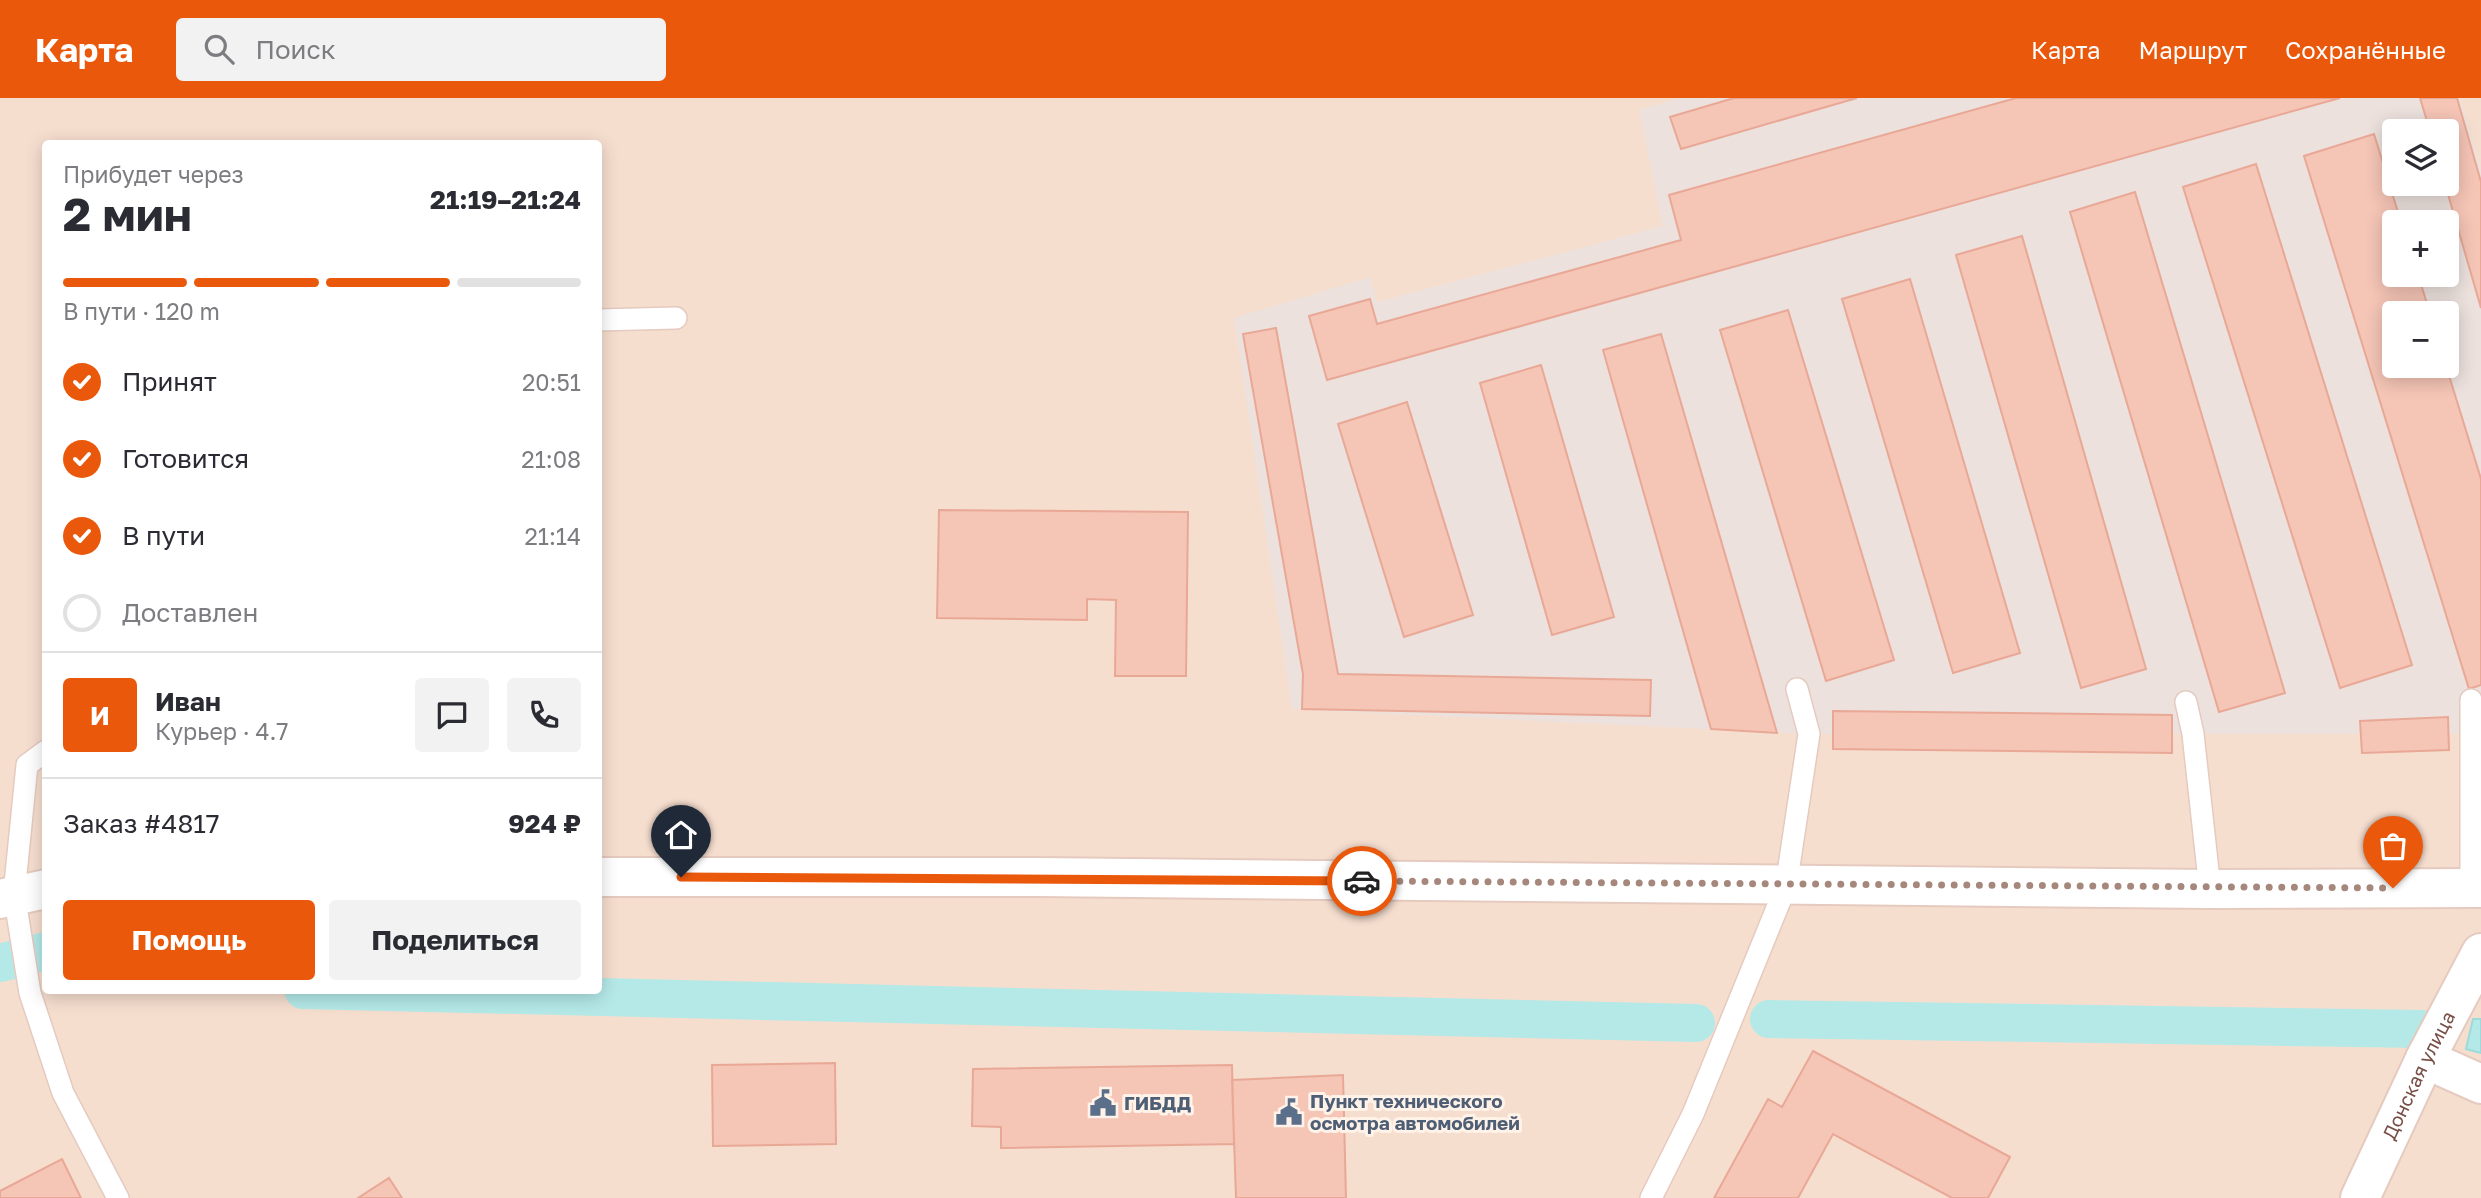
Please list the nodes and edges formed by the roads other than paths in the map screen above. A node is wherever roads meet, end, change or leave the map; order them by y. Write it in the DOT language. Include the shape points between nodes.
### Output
graph roads {
  1 [pos="676,318"];
  2 [pos="602,320"];
  3 [pos="1797,689"];
  4 [pos="2472,701"];
  5 [pos="2186,702"];
  6 [pos="42,754"];
  7 [pos="602,877"];
  8 [pos="1786,886"];
  9 [pos="2476,888"];
  10 [pos="2210,889"];
  11 [pos="20,894"];
  12 [pos="2481,953"];
  13 [pos="2425,1059"];
  14 [pos="2481,1084"];
  15 [pos="118,1198"];
  16 [pos="1651,1198"];
  17 [pos="2360,1198"];
  1 -- 2 [label="lane"];
  3 -- 8 [label="lane" via="1809,734"];
  4 -- 9 [label="lane" via="2469,734"];
  5 -- 10 [label="lane"];
  6 -- 11 [label="lane" via="27,765"];
  7 -- 8 [label="street"];
  8 -- 10 [label="street"];
  8 -- 16 [label="lane" via="1693,1114"];
  9 -- 10 [label="street"];
  11 -- 15 [label="lane" via="20,940 30,993 63,1093"];
  12 -- 13 [label="street, Донская улица"];
  13 -- 14 [label="street"];
  13 -- 17 [label="street, Донская улица"];
}
